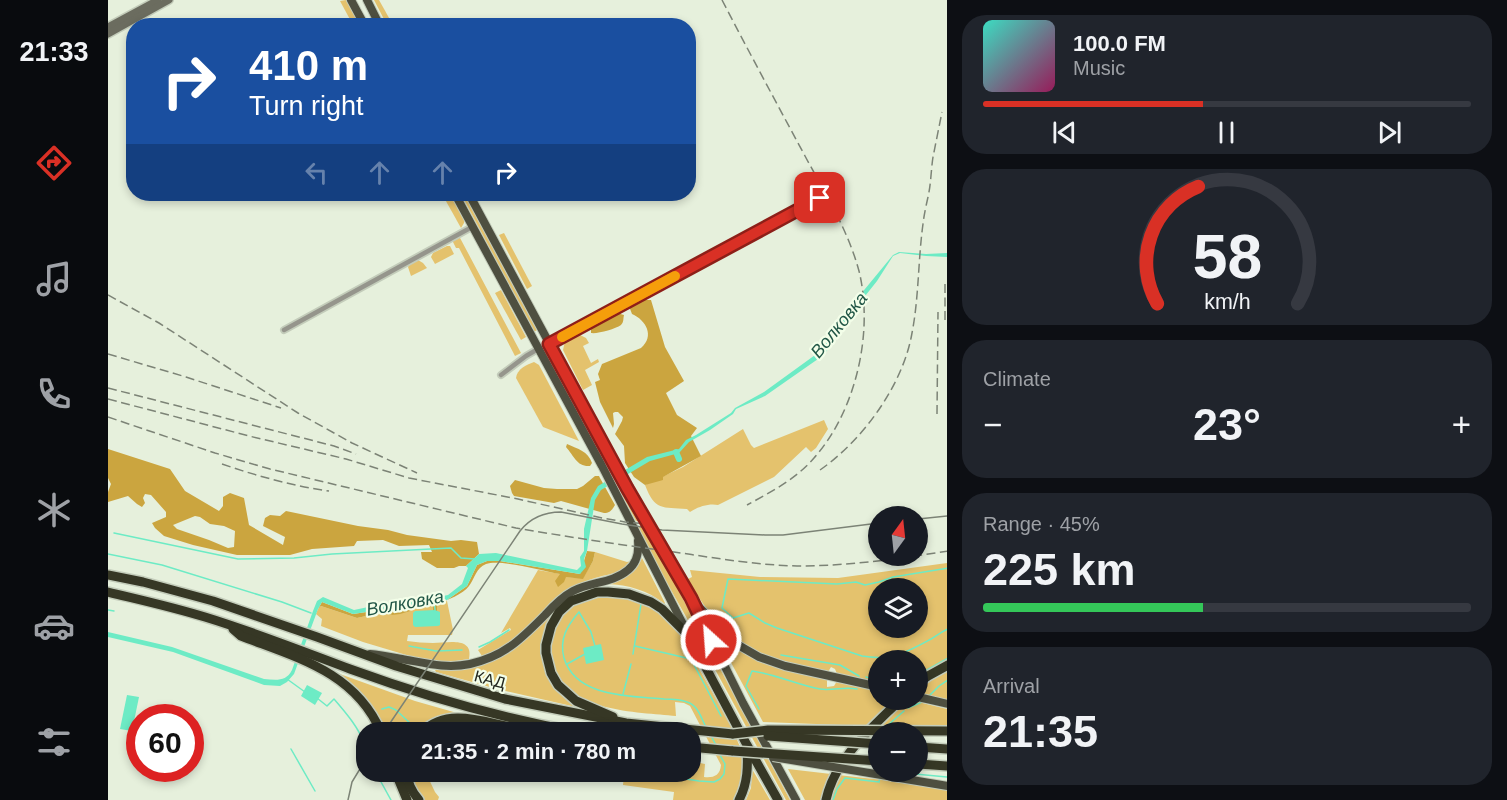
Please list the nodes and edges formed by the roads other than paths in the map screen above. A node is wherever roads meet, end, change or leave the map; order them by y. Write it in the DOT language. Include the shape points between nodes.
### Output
graph roads {
  1 [pos="158,0"];
  2 [pos="170,0"];
  3 [pos="351,0"];
  4 [pos="367,0"];
  5 [pos="137,18"];
  6 [pos="361,18"];
  7 [pos="376,18"];
  8 [pos="126,24"];
  9 [pos="108,27"];
  10 [pos="108,34"];
  11 [pos="820,198"];
  12 [pos="458,201"];
  13 [pos="473,201"];
  14 [pos="472,227"];
  15 [pos="284,330"];
  16 [pos="549,344"];
  17 [pos="538,350"];
  18 [pos="501,375"];
  19 [pos="636,534"];
  20 [pos="108,575"];
  21 [pos="108,592"];
  22 [pos="691,598"];
  23 [pos="689,636"];
  24 [pos="357,652"];
  25 [pos="309,658"];
  26 [pos="947,665"];
  27 [pos="928,676"];
  28 [pos="868,685"];
  29 [pos="928,699"];
  30 [pos="947,704"];
  31 [pos="890,710"];
  32 [pos="376,722"];
  33 [pos="440,722"];
  34 [pos="493,722"];
  35 [pos="530,722"];
  36 [pos="621,722"];
  37 [pos="624,722"];
  38 [pos="701,731"];
  39 [pos="947,731"];
  40 [pos="733,734"];
  41 [pos="868,743"];
  42 [pos="747,745"];
  43 [pos="701,748"];
  44 [pos="928,748"];
  45 [pos="947,749"];
  46 [pos="733,751"];
  47 [pos="868,760"];
  48 [pos="928,765"];
  49 [pos="947,766"];
  50 [pos="400,782"];
  51 [pos="408,782"];
  52 [pos="947,786"];
  53 [pos="407,800"];
  54 [pos="419,800"];
  55 [pos="739,800"];
  56 [pos="778,800"];
  57 [pos="796,800"];
  58 [pos="826,800"];
  1 -- 9 [label="street"];
  2 -- 5 [label="street"];
  3 -- 6 [label="main road"];
  4 -- 7 [label="main road"];
  8 -- 10 [label="street"];
  11 -- 16 [label="street"];
  12 -- 14 [label="main road"];
  13 -- 16 [label="main road"];
  14 -- 15 [label="street"];
  14 -- 17 [label="main road"];
  16 -- 17 [label="main road"];
  16 -- 22 [label="main road"];
  17 -- 18 [label="street"];
  17 -- 19 [label="main road"];
  19 -- 23 [label="main road"];
  19 -- 24 [label="main road" via="637,558 629,569 618,577 569,593 524,636 493,657 451,666"];
  20 -- 24 [label="highway, КАД" via="213,601"];
  21 -- 25 [label="highway" via="229,625 241,636"];
  22 -- 28 [label="main road" via="733,642 759,657"];
  22 -- 57 [label="main road"];
  23 -- 37 [label="highway" via="662,609 630,594 587,595 559,612 546,645 551,674 576,701"];
  23 -- 42 [label="highway"];
  24 -- 36 [label="highway, КАД" via="505,699"];
  25 -- 32 [label="highway" via="353,690"];
  25 -- 35 [label="highway, КАД"];
  26 -- 27 [label="highway"];
  29 -- 30 [label="main road"];
  31 -- 58 [label="highway" via="841,764"];
  33 -- 34 [label="highway" via="459,717"];
  38 -- 40 [label="highway, КАД"];
  39 -- 40 [label="highway, bridge" via="768,730"];
  40 -- 41 [label="highway, КАД, bridge"];
  42 -- 55 [label="highway" via="748,775"];
  42 -- 56 [label="highway"];
  43 -- 46 [label="highway"];
  44 -- 45 [label="highway"];
  46 -- 47 [label="highway, bridge"];
  46 -- 52 [label="main road, bridge"];
  48 -- 49 [label="highway"];
  50 -- 53 [label="highway"];
  51 -- 54 [label="highway"];
}
